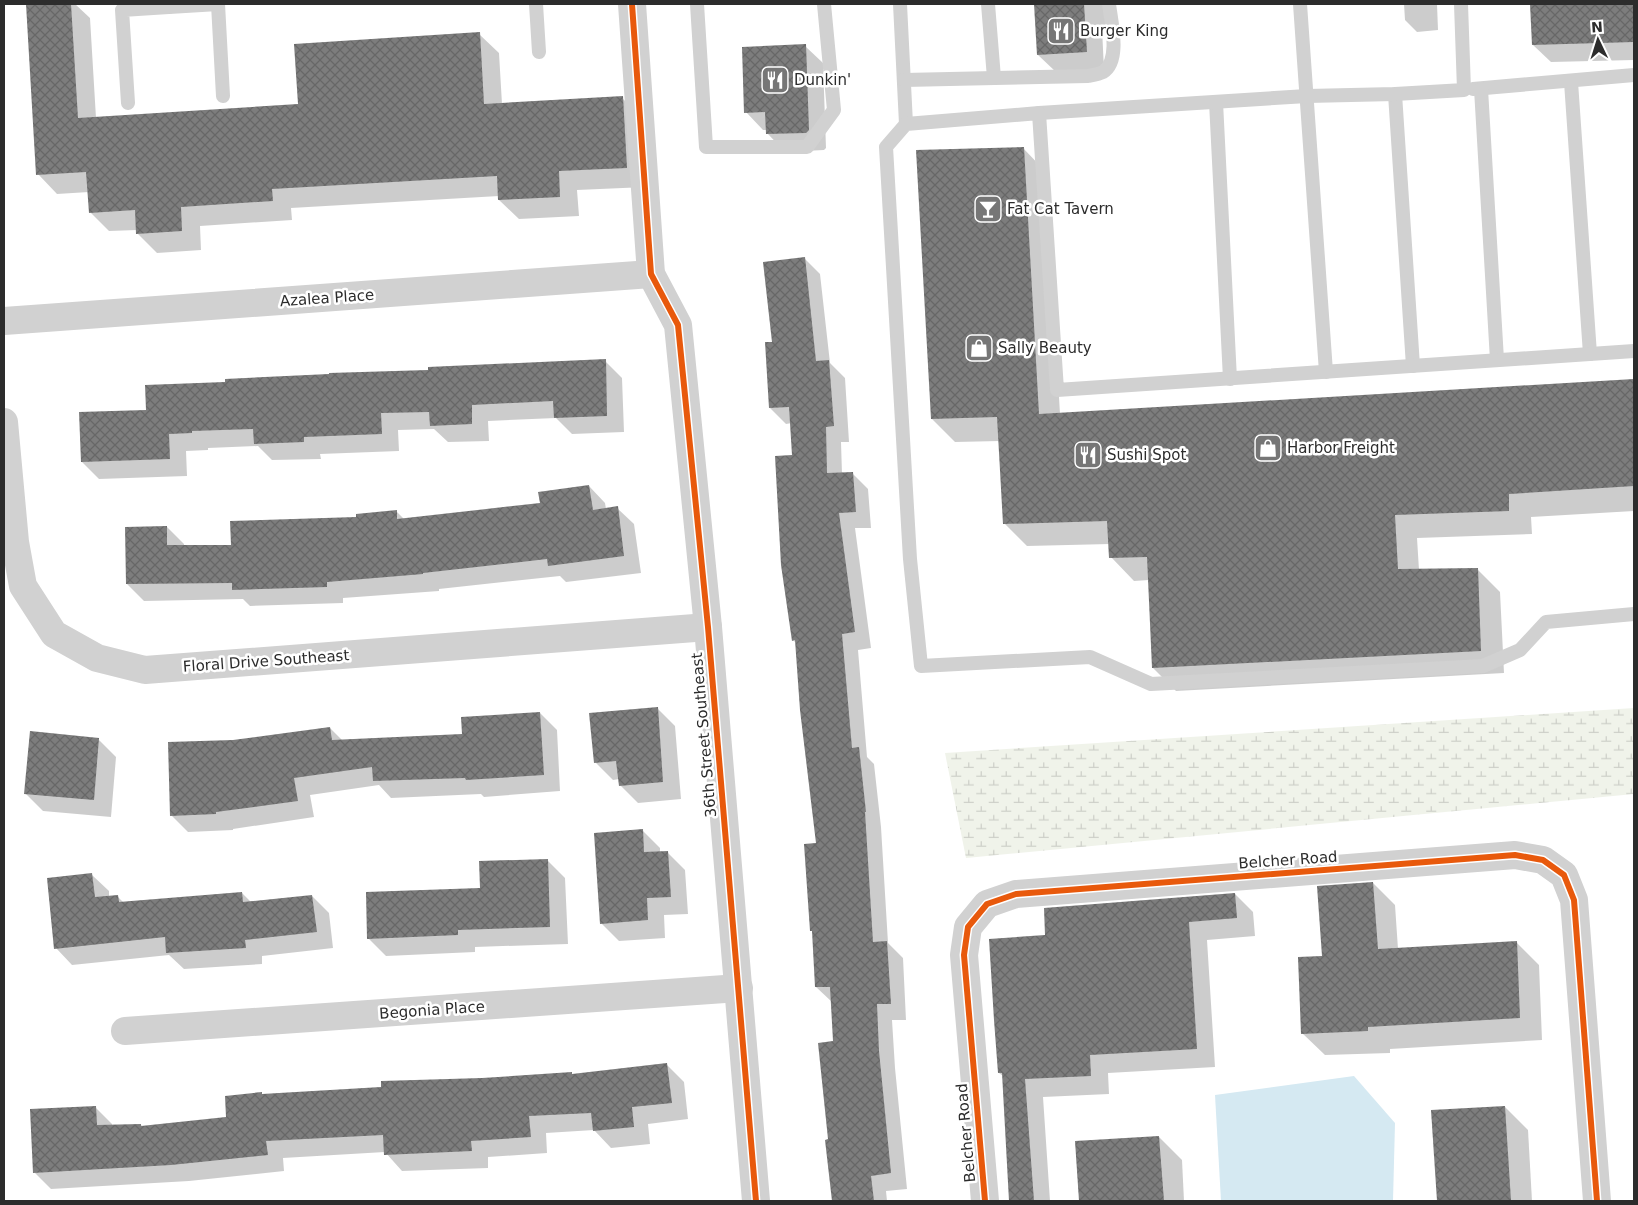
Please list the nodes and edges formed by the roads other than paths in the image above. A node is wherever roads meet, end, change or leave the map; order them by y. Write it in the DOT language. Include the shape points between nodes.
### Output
graph roads {
  1 [pos="220,4"];
  2 [pos="536,4"];
  3 [pos="632,4"];
  4 [pos="697,4"];
  5 [pos="824,4"];
  6 [pos="900,4"];
  7 [pos="988,4"];
  8 [pos="1109,4"];
  9 [pos="1300,4"];
  10 [pos="1461,4"];
  11 [pos="169,5"];
  12 [pos="539,52"];
  13 [pos="1634,75"];
  14 [pos="994,78"];
  15 [pos="904,80"];
  16 [pos="1571,82"];
  17 [pos="1481,89"];
  18 [pos="1464,90"];
  19 [pos="1394,94"];
  20 [pos="223,96"];
  21 [pos="1307,96"];
  22 [pos="1216,102"];
  23 [pos="128,103"];
  24 [pos="1039,113"];
  25 [pos="906,124"];
  26 [pos="651,274"];
  27 [pos="4,322"];
  28 [pos="1634,351"];
  29 [pos="1590,354"];
  30 [pos="1497,360"];
  31 [pos="1413,366"];
  32 [pos="1326,372"];
  33 [pos="1230,379"];
  34 [pos="4,422"];
  35 [pos="1634,614"];
  36 [pos="708,627"];
  37 [pos="739,988"];
  38 [pos="125,1031"];
  39 [pos="756,1201"];
  40 [pos="984,1201"];
  41 [pos="1597,1201"];
  1 -- 11 [label="lane"];
  1 -- 20 [label="lane"];
  2 -- 12 [label="lane"];
  3 -- 26 [label="street"];
  4 -- 5 [label="lane" via="706,147 807,147 834,110"];
  6 -- 15 [label="lane"];
  7 -- 14 [label="lane"];
  8 -- 14 [label="lane" via="1114,48 1104,71 1088,76"];
  9 -- 21 [label="lane"];
  10 -- 18 [label="lane"];
  11 -- 23 [label="lane" via="122,10"];
  13 -- 16 [label="lane"];
  14 -- 15 [label="lane"];
  15 -- 25 [label="lane"];
  16 -- 17 [label="lane"];
  16 -- 29 [label="lane"];
  17 -- 18 [label="lane"];
  17 -- 30 [label="lane"];
  18 -- 19 [label="lane"];
  19 -- 21 [label="lane"];
  19 -- 31 [label="lane"];
  21 -- 22 [label="lane"];
  21 -- 32 [label="lane"];
  22 -- 24 [label="lane"];
  22 -- 33 [label="lane"];
  24 -- 25 [label="lane"];
  24 -- 33 [label="lane" via="1057,390"];
  25 -- 35 [label="lane" via="886,147 910,559 922,666 1090,657 1151,684 1483,666 1520,650 1546,622"];
  26 -- 27 [label="street, Azalea Place"];
  26 -- 36 [label="street, 36th Street Southeast" via="678,325"];
  28 -- 29 [label="lane"];
  29 -- 30 [label="lane"];
  30 -- 31 [label="lane"];
  31 -- 32 [label="lane"];
  32 -- 33 [label="lane"];
  34 -- 36 [label="street, Floral Drive Southeast" via="15,542 23,586 54,634 98,658 145,670"];
  36 -- 37 [label="street, 36th Street Southeast"];
  37 -- 38 [label="street, Begonia Place"];
  37 -- 39 [label="street, 36th Street Southeast"];
  40 -- 41 [label="street, Belcher Road" via="964,955 968,927 987,904 1016,894 1515,855 1543,860 1564,875 1574,900"];
}
